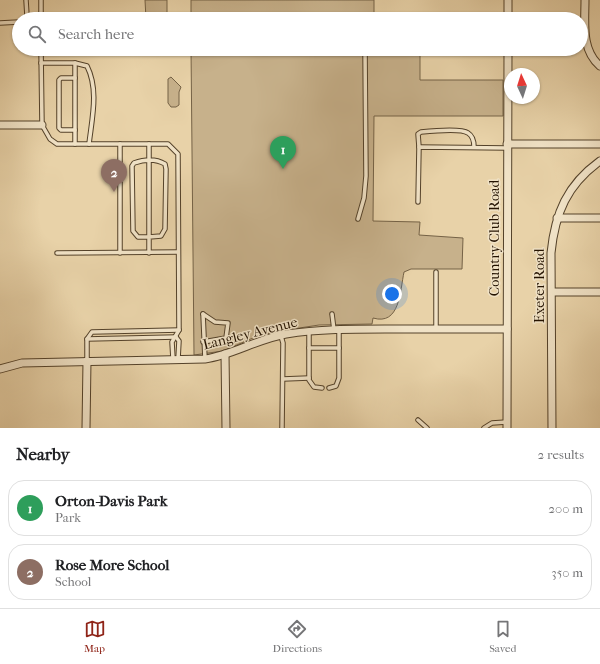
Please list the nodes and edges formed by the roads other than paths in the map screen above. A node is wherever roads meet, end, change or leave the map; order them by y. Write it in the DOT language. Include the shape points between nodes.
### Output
graph roads {
  1 [pos="26,0"];
  2 [pos="41,0"];
  3 [pos="508,0"];
  4 [pos="585,0"];
  5 [pos="27,12"];
  6 [pos="41,12"];
  7 [pos="508,12"];
  8 [pos="586,12"];
  9 [pos="12,22"];
  10 [pos="0,23"];
  11 [pos="588,49"];
  12 [pos="42,56"];
  13 [pos="365,56"];
  14 [pos="508,56"];
  15 [pos="42,63"];
  16 [pos="75,63"];
  17 [pos="600,66"];
  18 [pos="75,78"];
  19 [pos="0,125"];
  20 [pos="42,125"];
  21 [pos="75,130"];
  22 [pos="76,144"];
  23 [pos="89,144"];
  24 [pos="120,144"];
  25 [pos="149,144"];
  26 [pos="600,144"];
  27 [pos="507,146"];
  28 [pos="418,147"];
  29 [pos="474,147"];
  30 [pos="149,160"];
  31 [pos="600,161"];
  32 [pos="418,202"];
  33 [pos="557,218"];
  34 [pos="600,218"];
  35 [pos="358,219"];
  36 [pos="149,237"];
  37 [pos="178,252"];
  38 [pos="57,253"];
  39 [pos="120,253"];
  40 [pos="149,253"];
  41 [pos="436,272"];
  42 [pos="552,292"];
  43 [pos="600,292"];
  44 [pos="332,314"];
  45 [pos="436,329"];
  46 [pos="179,330"];
  47 [pos="336,330"];
  48 [pos="507,330"];
  49 [pos="309,331"];
  50 [pos="281,336"];
  51 [pos="176,337"];
  52 [pos="87,339"];
  53 [pos="203,342"];
  54 [pos="309,348"];
  55 [pos="339,348"];
  56 [pos="225,354"];
  57 [pos="205,359"];
  58 [pos="175,360"];
  59 [pos="86,361"];
  60 [pos="0,369"];
  61 [pos="309,378"];
  62 [pos="283,379"];
  63 [pos="322,388"];
  64 [pos="328,388"];
  65 [pos="418,420"];
  66 [pos="507,425"];
  67 [pos="86,428"];
  68 [pos="226,428"];
  69 [pos="282,428"];
  70 [pos="427,428"];
  71 [pos="484,428"];
  72 [pos="552,428"];
  1 -- 5 [label="lane"];
  2 -- 6 [label="lane"];
  3 -- 7 [label="street"];
  4 -- 8 [label="street"];
  9 -- 10 [label="lane"];
  11 -- 17 [label="street" via="594,61"];
  12 -- 15 [label="lane"];
  13 -- 35 [label="lane" via="366,176 364,198"];
  14 -- 27 [label="street, Country Club Road"];
  15 -- 16 [label="lane"];
  15 -- 20 [label="lane"];
  16 -- 18 [label="lane"];
  16 -- 23 [label="lane" via="87,66 93,88 94,108"];
  18 -- 21 [label="lane"];
  18 -- 21 [label="lane" via="59,80 59,120 61,130"];
  19 -- 20 [label="street"];
  20 -- 22 [label="lane" via="50,139 57,144"];
  21 -- 22 [label="lane"];
  22 -- 23 [label="lane"];
  23 -- 24 [label="lane"];
  24 -- 25 [label="lane"];
  24 -- 39 [label="lane"];
  25 -- 30 [label="lane"];
  25 -- 37 [label="lane" via="168,144 178,154"];
  26 -- 27 [label="street"];
  27 -- 29 [label="lane"];
  27 -- 48 [label="street, Country Club Road"];
  28 -- 29 [label="lane"];
  28 -- 29 [label="lane" via="418,134 421,132 460,131 468,132 473,138"];
  28 -- 32 [label="lane"];
  30 -- 36 [label="lane"];
  30 -- 36 [label="lane" via="158,160 165,164 166,169 165,229 161,236"];
  30 -- 36 [label="lane" via="134,162 132,174 133,231 138,237"];
  31 -- 33 [label="street, Exeter Road" via="576,182 567,194"];
  33 -- 34 [label="street"];
  33 -- 42 [label="street, Exeter Road" via="551,253"];
  36 -- 40 [label="lane"];
  37 -- 40 [label="lane"];
  37 -- 46 [label="lane"];
  38 -- 39 [label="lane"];
  39 -- 40 [label="lane"];
  41 -- 45 [label="lane"];
  42 -- 43 [label="street"];
  42 -- 72 [label="street, Exeter Road"];
  44 -- 47 [label="lane"];
  45 -- 47 [label="street, Langley Avenue"];
  45 -- 48 [label="street, Langley Avenue"];
  46 -- 51 [label="lane"];
  46 -- 52 [label="lane" via="92,332"];
  47 -- 49 [label="street, Langley Avenue"];
  47 -- 55 [label="lane"];
  48 -- 66 [label="street, Country Club Road"];
  49 -- 50 [label="street, Langley Avenue"];
  49 -- 54 [label="lane"];
  50 -- 56 [label="street, Langley Avenue"];
  50 -- 62 [label="lane"];
  51 -- 52 [label="lane"];
  51 -- 58 [label="lane" via="172,342"];
  52 -- 59 [label="lane"];
  53 -- 53 [label="lane" via="203,314 216,322 228,323 226,338"];
  53 -- 57 [label="lane"];
  54 -- 55 [label="lane"];
  54 -- 61 [label="lane"];
  55 -- 64 [label="lane" via="338,382 333,388"];
  56 -- 57 [label="street, Langley Avenue"];
  56 -- 68 [label="street"];
  57 -- 58 [label="street, Langley Avenue"];
  58 -- 59 [label="street, Langley Avenue"];
  59 -- 60 [label="street, Langley Avenue" via="22,363"];
  59 -- 67 [label="street"];
  61 -- 62 [label="lane"];
  61 -- 63 [label="lane" via="310,384"];
  62 -- 69 [label="lane"];
  65 -- 70 [label="lane"];
  66 -- 71 [label="lane" via="492,423"];
}
